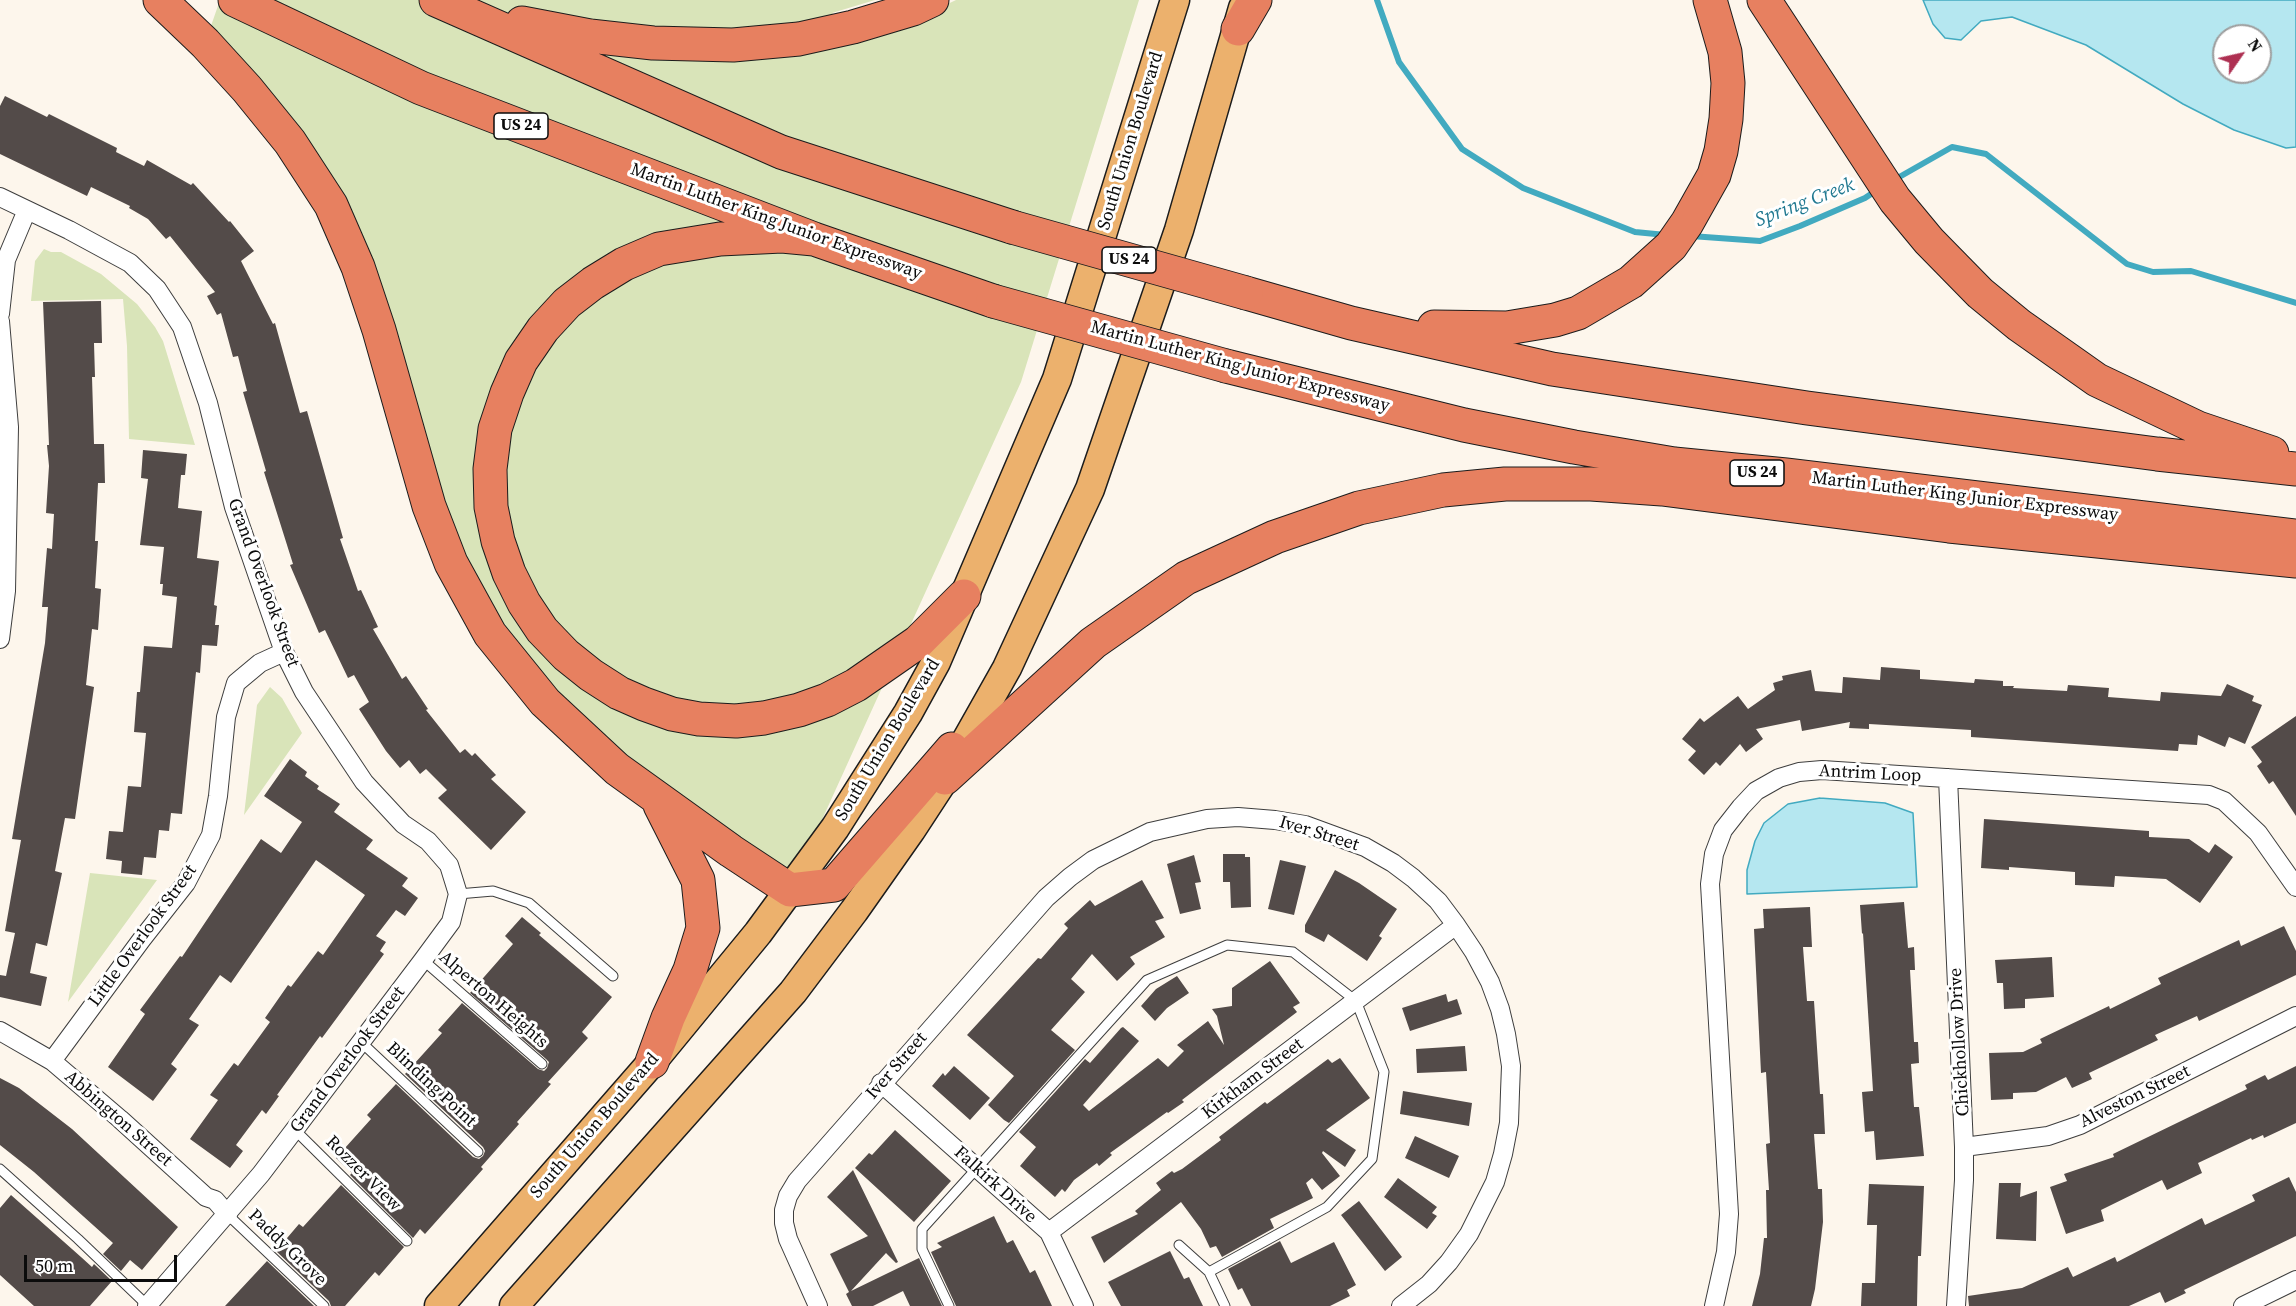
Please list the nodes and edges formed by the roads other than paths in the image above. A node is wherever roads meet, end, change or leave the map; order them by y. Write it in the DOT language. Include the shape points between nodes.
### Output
graph roads {
  1 [pos="160,0"];
  2 [pos="234,0"];
  3 [pos="932,0"];
  4 [pos="1175,0"];
  5 [pos="1255,0"];
  6 [pos="1710,0"];
  7 [pos="1764,0"];
  8 [pos="449,6"];
  9 [pos="1241,14"];
  10 [pos="0,197"];
  11 [pos="27,210"];
  12 [pos="814,238"];
  13 [pos="0,314"];
  14 [pos="0,321"];
  15 [pos="1351,323"];
  16 [pos="2296,461"];
  17 [pos="2296,469"];
  18 [pos="2296,536"];
  19 [pos="2296,561"];
  20 [pos="964,596"];
  21 [pos="0,639"];
  22 [pos="284,652"];
  23 [pos="979,719"];
  24 [pos="945,778"];
  25 [pos="1948,778"];
  26 [pos="655,796"];
  27 [pos="2296,887"];
  28 [pos="790,890"];
  29 [pos="458,894"];
  30 [pos="1456,925"];
  31 [pos="423,960"];
  32 [pos="614,976"];
  33 [pos="1356,1001"];
  34 [pos="2296,1016"];
  35 [pos="0,1031"];
  36 [pos="361,1042"];
  37 [pos="52,1061"];
  38 [pos="652,1062"];
  39 [pos="542,1064"];
  40 [pos="881,1083"];
  41 [pos="295,1130"];
  42 [pos="1964,1147"];
  43 [pos="478,1152"];
  44 [pos="976,1168"];
  45 [pos="0,1169"];
  46 [pos="228,1215"];
  47 [pos="1049,1232"];
  48 [pos="407,1241"];
  49 [pos="1179,1245"];
  50 [pos="1209,1272"];
  51 [pos="2296,1280"];
  52 [pos="817,1305"];
  53 [pos="148,1306"];
  54 [pos="324,1306"];
  55 [pos="439,1306"];
  56 [pos="514,1306"];
  57 [pos="949,1306"];
  58 [pos="1084,1306"];
  59 [pos="1225,1306"];
  60 [pos="1401,1306"];
  61 [pos="1714,1306"];
  62 [pos="1956,1306"];
  63 [pos="2243,1306"];
  1 -- 26 [label="highway" via="205,42 291,142 331,206 376,320 429,506 451,563 490,633 544,702 617,768"];
  2 -- 12 [label="highway, Martin Luther King Junior Expressway / US 24" via="421,88"];
  3 -- 8 [label="highway" via="913,9 799,39 734,45 653,44 590,36"];
  4 -- 20 [label="main road, South Union Boulevard" via="1057,378"];
  5 -- 9 [label="highway"];
  6 -- 15 [label="highway" via="1725,52 1728,83 1721,151 1714,175 1687,223 1671,246 1631,282 1578,313 1507,328"];
  7 -- 16 [label="highway" via="1895,200 1980,293 2097,380 2198,428"];
  8 -- 15 [label="highway, US 24, bridge" via="781,152 1012,227"];
  9 -- 23 [label="main road" via="1179,230 1090,489 1012,658"];
  10 -- 11 [label="street, Grand Overlook Street"];
  11 -- 13 [label="street" via="6,260"];
  11 -- 22 [label="street, Grand Overlook Street" via="130,263 157,288 182,327 208,403 234,507"];
  12 -- 18 [label="highway, Martin Luther King Junior Expressway / US 24, bridge" via="993,301 1226,366 1574,447 1674,464"];
  12 -- 20 [label="highway" via="720,239 659,249 593,283 543,329 517,372 494,439 491,507 509,573 542,630 591,675 619,693 672,714 736,721 799,710 856,686 918,642"];
  14 -- 21 [label="street" via="9,427 6,591"];
  15 -- 17 [label="highway, US 24" via="1563,371 1807,408"];
  19 -- 24 [label="highway" via="1950,526 1662,489 1505,484 1443,490 1359,508 1275,537 1186,578 1093,643"];
  20 -- 28 [label="main road, South Union Boulevard" via="936,662 908,713 835,828"];
  22 -- 29 [label="street, Grand Overlook Street" via="304,692 364,782 449,865"];
  22 -- 37 [label="street, Little Overlook Street" via="260,663 236,683 226,717 211,835 186,883"];
  23 -- 24 [label="main road"];
  23 -- 28 [label="highway" via="834,885"];
  24 -- 56 [label="main road" via="793,992"];
  25 -- 27 [label="street, Antrim Loop" via="2209,795 2224,801 2258,833"];
  25 -- 42 [label="street, Chickhollow Drive"];
  25 -- 61 [label="street, Antrim Loop" via="1799,772 1756,791 1723,830 1714,854 1710,884 1729,1214 1726,1252"];
  26 -- 28 [label="highway"];
  26 -- 38 [label="highway" via="698,880 703,928"];
  28 -- 38 [label="main road, South Union Boulevard"];
  29 -- 31 [label="street, Grand Overlook Street" via="451,922"];
  29 -- 32 [label="lane" via="493,891 529,903"];
  30 -- 33 [label="street, Kirkham Street"];
  30 -- 40 [label="street, Iver Street" via="1438,901 1407,873 1365,847 1305,825 1238,817 1150,832 1093,860 1047,898"];
  30 -- 60 [label="street, Iver Street" via="1490,982 1502,1017 1511,1066 1509,1123 1495,1182 1469,1234 1429,1284"];
  31 -- 36 [label="street, Grand Overlook Street"];
  31 -- 39 [label="lane, Alperton Heights"];
  33 -- 44 [label="lane" via="1293,952 1227,945 1217,949 1147,980"];
  33 -- 47 [label="street, Kirkham Street"];
  33 -- 50 [label="lane" via="1384,1072 1372,1159 1327,1207"];
  34 -- 42 [label="street, Alveston Street" via="2080,1125 2048,1136"];
  35 -- 37 [label="street, Abbington Street"];
  36 -- 41 [label="street, Grand Overlook Street"];
  36 -- 43 [label="lane, Blinding Point"];
  37 -- 46 [label="street, Abbington Street"];
  38 -- 55 [label="main road, South Union Boulevard"];
  40 -- 44 [label="street, Falkirk Drive"];
  40 -- 52 [label="street, Iver Street" via="788,1196 784,1210 788,1239"];
  41 -- 46 [label="street, Grand Overlook Street"];
  41 -- 48 [label="lane, Rozzer View"];
  42 -- 62 [label="street, Chickhollow Drive"];
  44 -- 47 [label="street, Falkirk Drive"];
  44 -- 57 [label="lane" via="922,1228 921,1249"];
  45 -- 53 [label="lane"];
  46 -- 53 [label="street, Grand Overlook Street"];
  46 -- 54 [label="lane, Paddy Grove"];
  47 -- 58 [label="street, Falkirk Drive"];
  49 -- 50 [label="lane"];
  50 -- 59 [label="lane"];
  51 -- 63 [label="street"];
}
